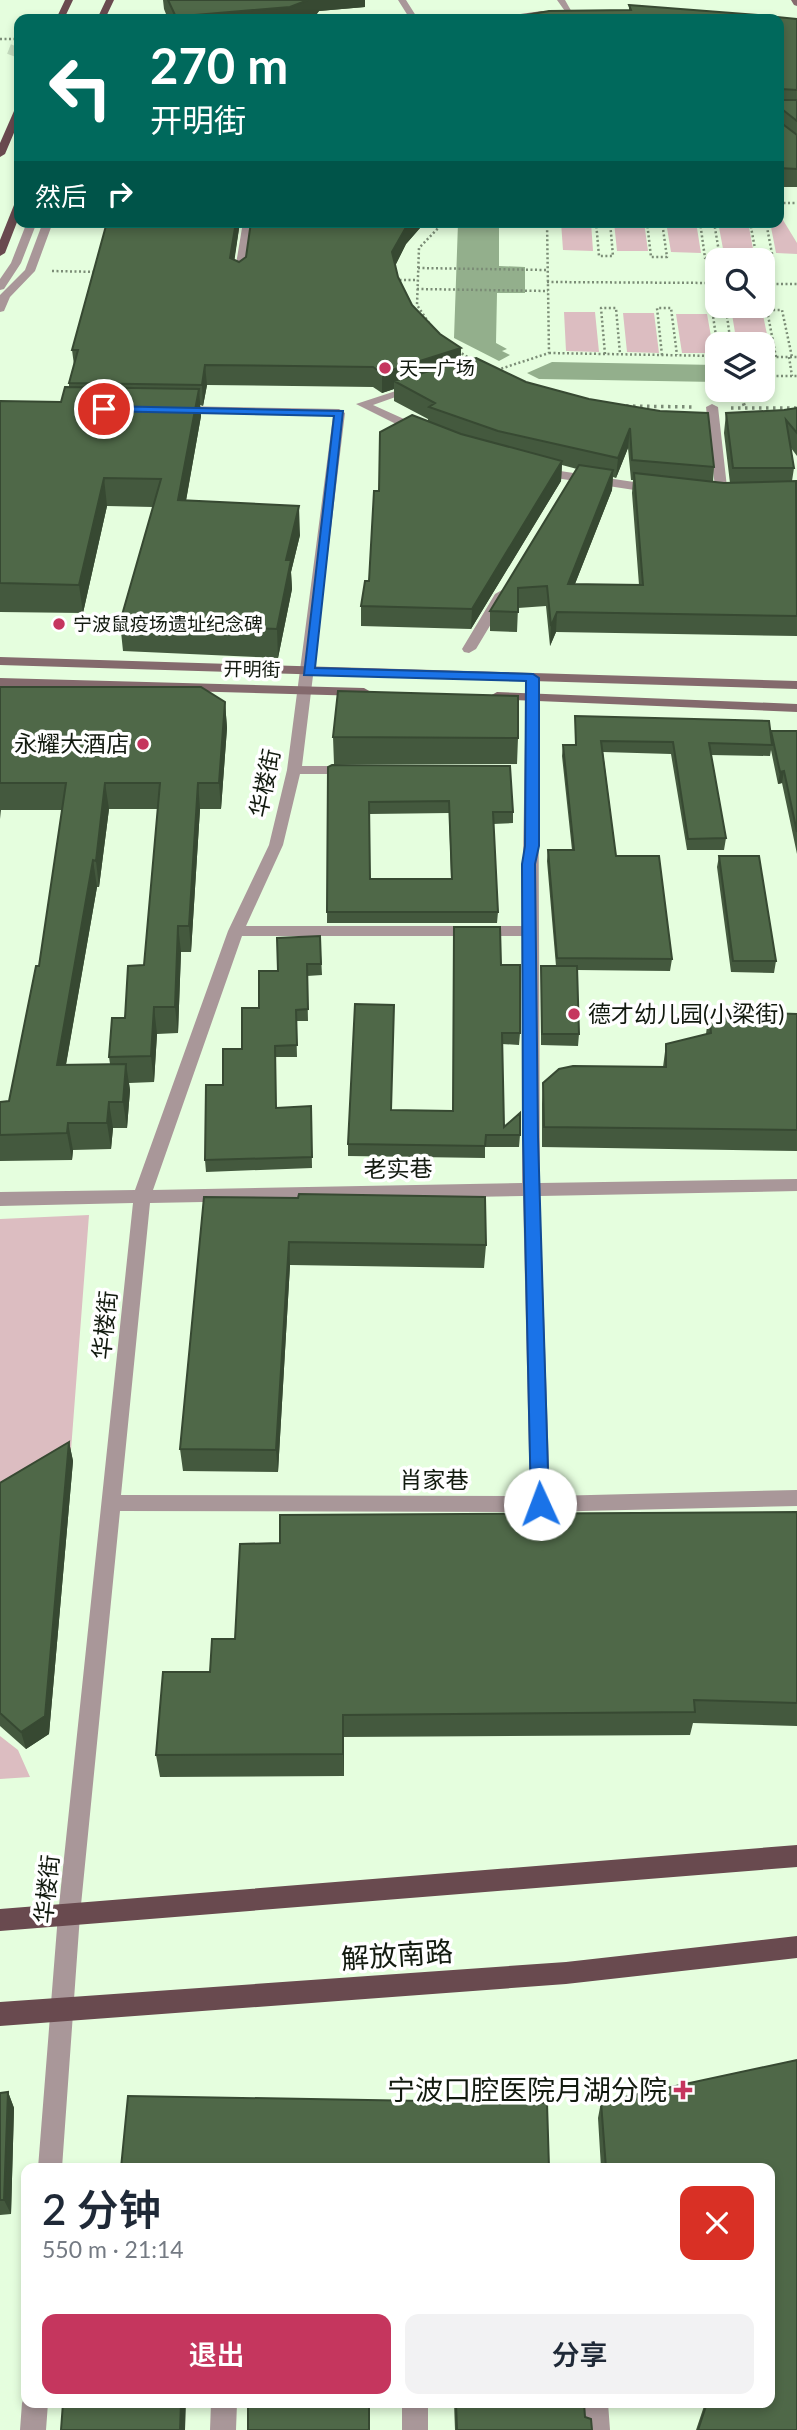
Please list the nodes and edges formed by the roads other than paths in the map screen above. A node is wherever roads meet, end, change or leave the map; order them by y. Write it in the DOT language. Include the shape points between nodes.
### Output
graph roads {
  1 [pos="583,12"];
  2 [pos="578,14"];
  3 [pos="14,122"];
  4 [pos="0,154"];
  5 [pos="14,218"];
  6 [pos="30,228"];
  7 [pos="46,228"];
  8 [pos="247,228"];
  9 [pos="0,253"];
  10 [pos="239,276"];
  11 [pos="0,286"];
  12 [pos="0,309"];
  13 [pos="427,384"];
  14 [pos="712,407"];
  15 [pos="163,410"];
  16 [pos="427,434"];
  17 [pos="531,470"];
  18 [pos="670,491"];
  19 [pos="722,495"];
  20 [pos="511,580"];
  21 [pos="469,649"];
  22 [pos="0,661"];
  23 [pos="533,678"];
  24 [pos="306,681"];
  25 [pos="0,682"];
  26 [pos="797,685"];
  27 [pos="385,692"];
  28 [pos="478,696"];
  29 [pos="532,698"];
  30 [pos="797,708"];
  31 [pos="294,770"];
  32 [pos="364,770"];
  33 [pos="236,931"];
  34 [pos="528,931"];
  35 [pos="797,1185"];
  36 [pos="531,1189"];
  37 [pos="142,1196"];
  38 [pos="0,1199"];
  39 [pos="797,1498"];
  40 [pos="113,1503"];
  41 [pos="540,1504"];
  42 [pos="797,1856"];
  43 [pos="69,1915"];
  44 [pos="0,1920"];
  45 [pos="797,1947"];
  46 [pos="60,2009"];
  47 [pos="0,2014"];
  48 [pos="50,2163"];
  49 [pos="35,2408"];
  50 [pos="224,2408"];
  51 [pos="415,2408"];
  52 [pos="595,2408"];
  53 [pos="33,2430"];
  54 [pos="223,2430"];
  55 [pos="415,2430"];
  56 [pos="597,2430"];
  1 -- 2 [label="street"];
  3 -- 4 [label="main road"];
  5 -- 9 [label="main road"];
  6 -- 11 [label="street" via="16,263"];
  7 -- 12 [label="street" via="30,271 5,296"];
  8 -- 10 [label="street"];
  13 -- 16 [label="street" via="362,404"];
  14 -- 19 [label="street"];
  15 -- 24 [label="street, 华楼街" via="340,413"];
  17 -- 18 [label="street" via="570,483"];
  20 -- 21 [label="street"];
  22 -- 24 [label="street, 开明街"];
  23 -- 24 [label="street, 开明街"];
  23 -- 26 [label="street, 开明街"];
  23 -- 29 [label="street"];
  24 -- 25 [label="street, 开明街"];
  24 -- 27 [label="street, 开明街"];
  24 -- 31 [label="street, 华楼街"];
  28 -- 29 [label="street"];
  29 -- 30 [label="street"];
  29 -- 34 [label="street" via="524,771 532,846"];
  31 -- 32 [label="street"];
  31 -- 33 [label="street, 华楼街" via="276,845"];
  33 -- 34 [label="street"];
  33 -- 37 [label="street, 华楼街"];
  34 -- 36 [label="street"];
  35 -- 36 [label="street, 老实巷"];
  36 -- 37 [label="street, 老实巷"];
  36 -- 41 [label="street"];
  37 -- 38 [label="street, 老实巷"];
  37 -- 40 [label="street, 华楼街"];
  39 -- 41 [label="street, 肖家巷"];
  40 -- 41 [label="street, 肖家巷"];
  40 -- 43 [label="street, 华楼街"];
  42 -- 43 [label="main road"];
  43 -- 44 [label="main road"];
  43 -- 46 [label="street, 华楼街"];
  45 -- 46 [label="main road, 解放南路" via="566,1973"];
  46 -- 47 [label="main road, 解放南路"];
  46 -- 48 [label="street, 华楼街"];
  49 -- 53 [label="street"];
  50 -- 54 [label="street"];
  51 -- 55 [label="street"];
  52 -- 56 [label="street"];
}
